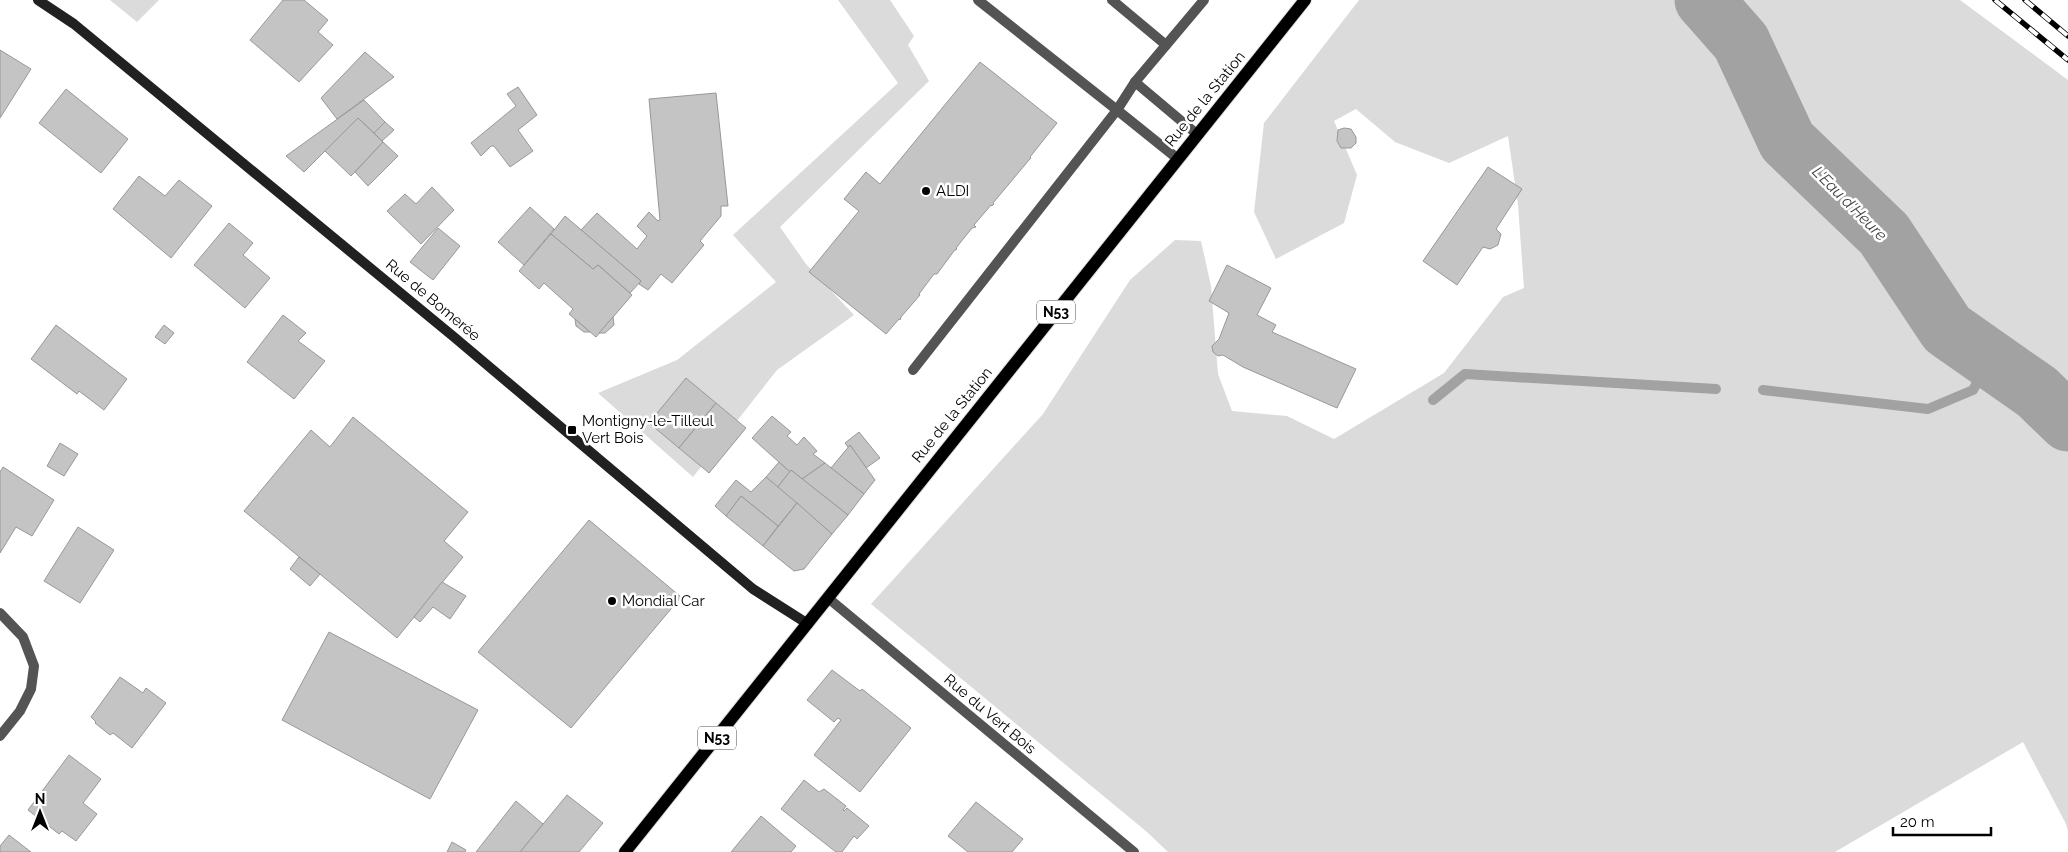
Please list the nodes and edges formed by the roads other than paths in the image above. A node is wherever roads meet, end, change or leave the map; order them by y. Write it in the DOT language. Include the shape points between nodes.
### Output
graph roads {
  1 [pos="38,0"];
  2 [pos="978,0"];
  3 [pos="1112,0"];
  4 [pos="1204,0"];
  5 [pos="1305,0"];
  6 [pos="1166,45"];
  7 [pos="1135,82"];
  8 [pos="1117,110"];
  9 [pos="1198,134"];
  10 [pos="1178,159"];
  11 [pos="912,370"];
  12 [pos="828,598"];
  13 [pos="0,613"];
  14 [pos="808,624"];
  15 [pos="0,736"];
  16 [pos="625,852"];
  17 [pos="1134,852"];
  1 -- 14 [label="main road, Rue de Bomerée" via="74,24 432,318 753,589"];
  2 -- 8 [label="street"];
  3 -- 6 [label="street"];
  4 -- 6 [label="street"];
  5 -- 9 [label="main road, Rue de la Station / N53"];
  6 -- 7 [label="street"];
  7 -- 8 [label="street"];
  7 -- 9 [label="street"];
  8 -- 10 [label="street"];
  8 -- 11 [label="street"];
  9 -- 10 [label="main road, Rue de la Station / N53"];
  10 -- 12 [label="main road, Rue de la Station / N53"];
  12 -- 14 [label="main road, Rue de la Station / N53"];
  12 -- 17 [label="street, Rue du Vert Bois"];
  13 -- 15 [label="street" via="23,637 34,666 31,690 20,711"];
  14 -- 16 [label="main road, Rue de la Station / N53"];
}
